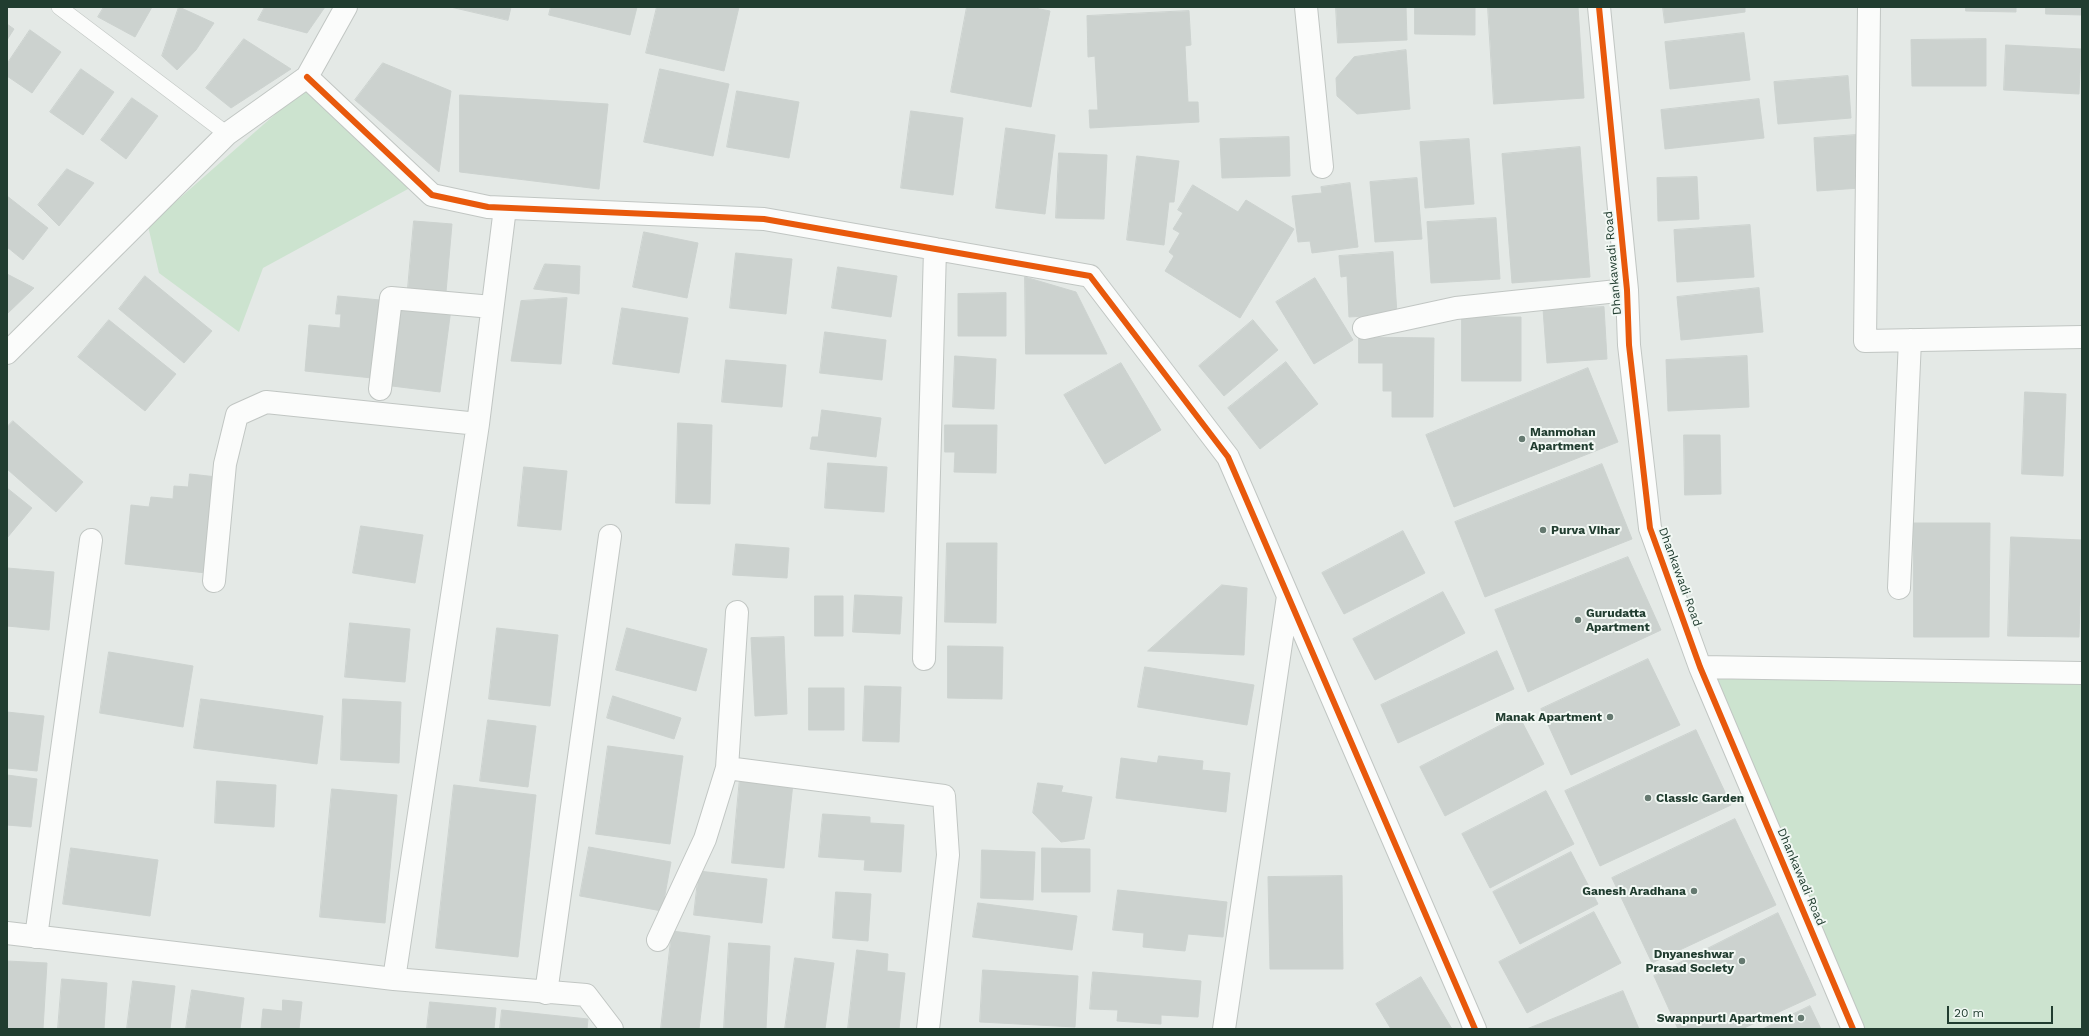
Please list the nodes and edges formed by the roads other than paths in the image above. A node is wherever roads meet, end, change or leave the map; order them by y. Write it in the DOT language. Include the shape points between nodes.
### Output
graph roads {
  1 [pos="59,7"];
  2 [pos="346,7"];
  3 [pos="1306,7"];
  4 [pos="1599,7"];
  5 [pos="1869,7"];
  6 [pos="307,77"];
  7 [pos="227,134"];
  8 [pos="1322,167"];
  9 [pos="505,208"];
  10 [pos="935,249"];
  11 [pos="1627,290"];
  12 [pos="492,307"];
  13 [pos="1364,328"];
  14 [pos="2082,337"];
  15 [pos="1910,340"];
  16 [pos="7,354"];
  17 [pos="380,389"];
  18 [pos="478,424"];
  19 [pos="610,536"];
  20 [pos="91,540"];
  21 [pos="214,581"];
  22 [pos="1899,588"];
  23 [pos="1288,596"];
  24 [pos="737,612"];
  25 [pos="924,659"];
  26 [pos="1700,667"];
  27 [pos="2082,673"];
  28 [pos="727,768"];
  29 [pos="7,933"];
  30 [pos="36,937"];
  31 [pos="658,940"];
  32 [pos="394,979"];
  33 [pos="546,993"];
  34 [pos="612,1029"];
  35 [pos="928,1029"];
  36 [pos="1224,1029"];
  37 [pos="1475,1029"];
  38 [pos="1853,1029"];
  1 -- 7 [label="lane"];
  2 -- 6 [label="street"];
  3 -- 8 [label="street"];
  4 -- 11 [label="street, Dhankawadi Road"];
  5 -- 15 [label="street" via="1865,341"];
  6 -- 7 [label="street"];
  6 -- 9 [label="street" via="432,195"];
  7 -- 16 [label="street"];
  9 -- 10 [label="street" via="764,219"];
  9 -- 12 [label="street"];
  10 -- 23 [label="street" via="1090,276 1228,457"];
  10 -- 25 [label="street"];
  11 -- 13 [label="street" via="1456,308"];
  11 -- 26 [label="street, Dhankawadi Road" via="1629,344 1650,528"];
  12 -- 17 [label="street" via="391,298"];
  12 -- 18 [label="street"];
  14 -- 15 [label="street"];
  15 -- 22 [label="street"];
  18 -- 21 [label="street" via="266,402 237,415 225,464"];
  18 -- 32 [label="street"];
  19 -- 33 [label="street"];
  20 -- 30 [label="street"];
  23 -- 36 [label="street"];
  23 -- 37 [label="street"];
  24 -- 28 [label="street"];
  26 -- 27 [label="street"];
  26 -- 38 [label="street, Dhankawadi Road"];
  28 -- 31 [label="street" via="706,838"];
  28 -- 35 [label="street" via="944,796 948,855"];
  29 -- 30 [label="street"];
  30 -- 32 [label="street"];
  32 -- 33 [label="street"];
  33 -- 34 [label="street" via="586,995"];
}
